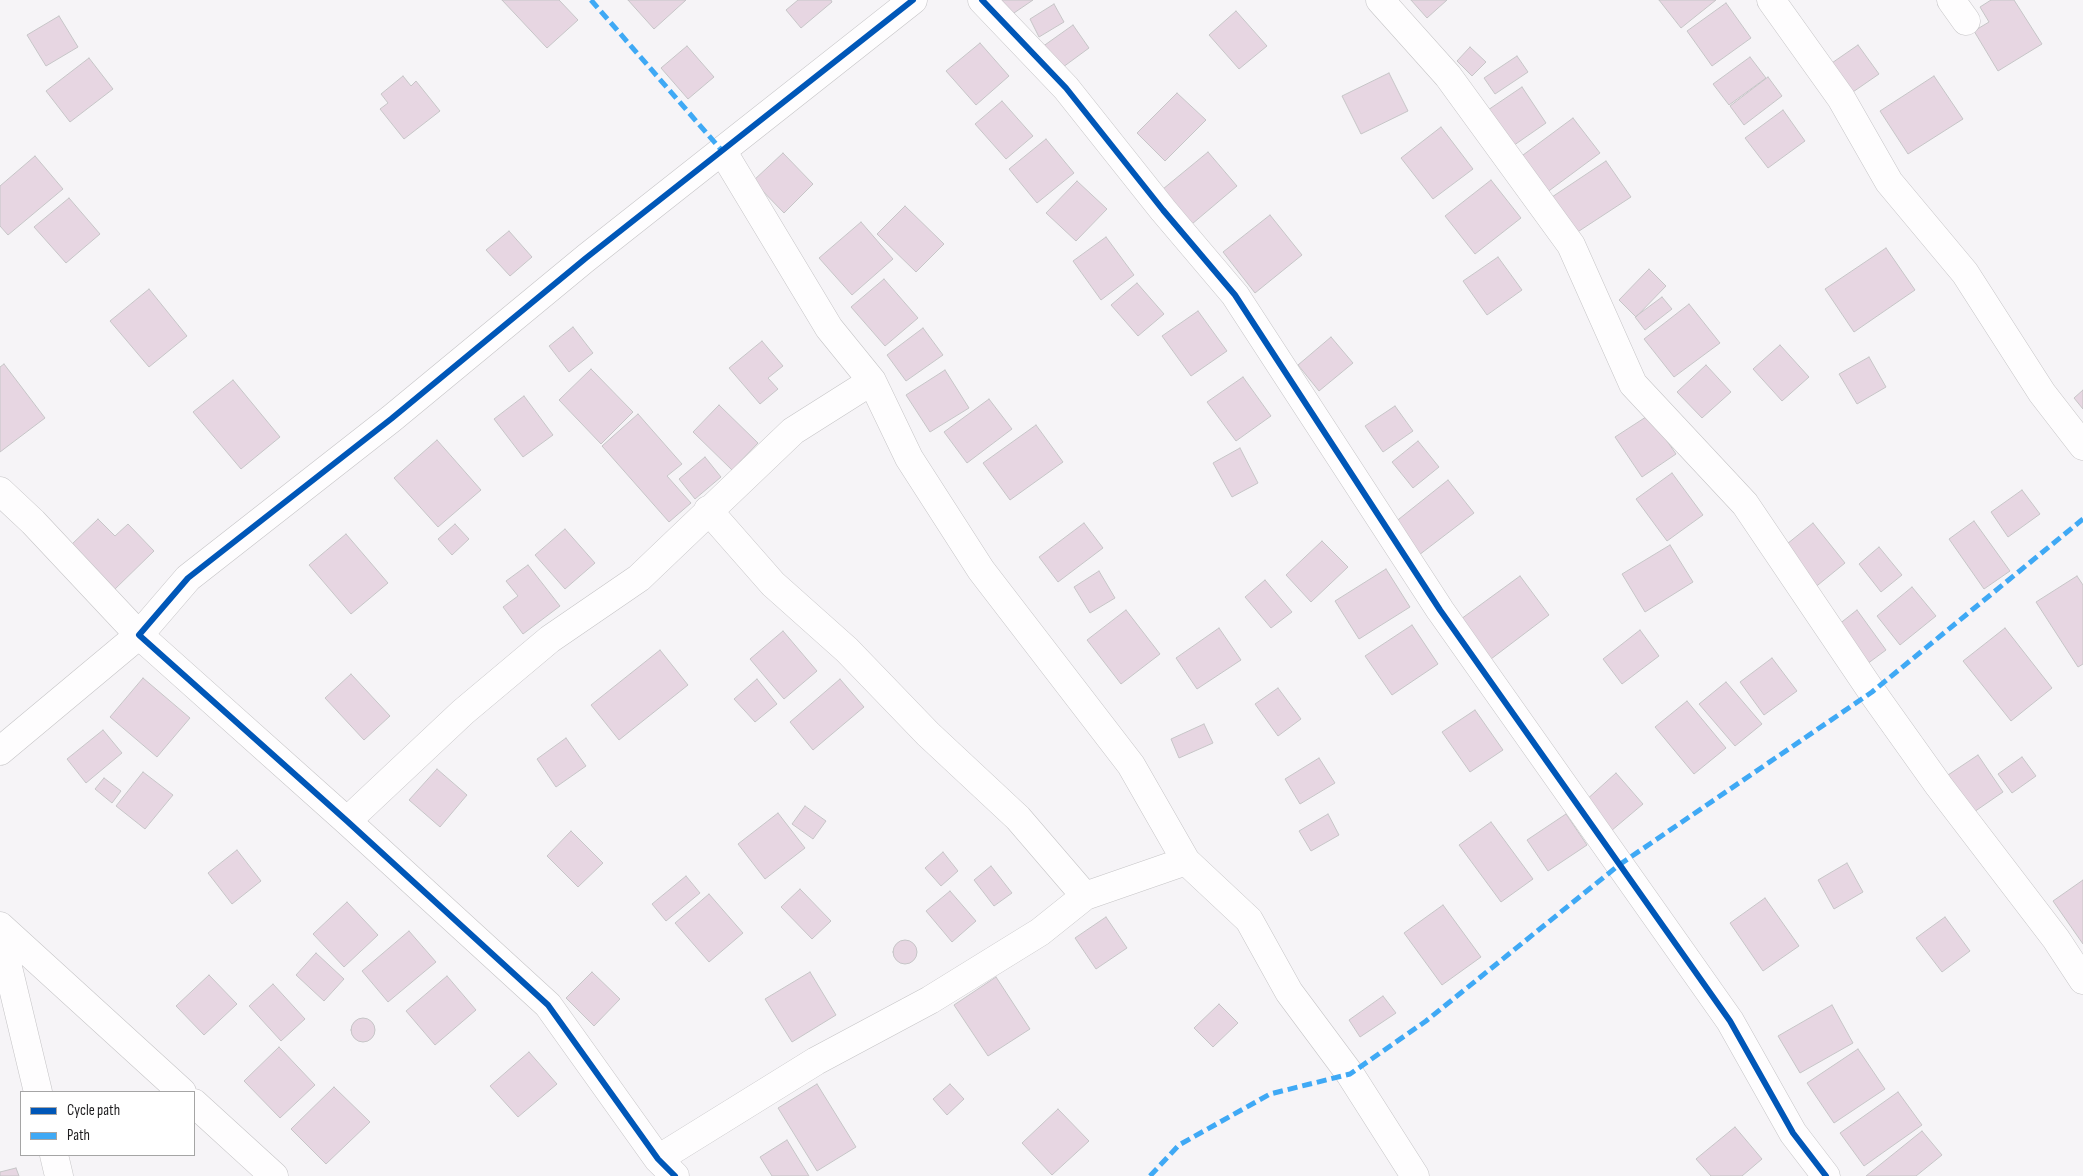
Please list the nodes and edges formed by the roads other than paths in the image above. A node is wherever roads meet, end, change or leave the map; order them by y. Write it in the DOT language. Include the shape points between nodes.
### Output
graph roads {
  1 [pos="913,0"];
  2 [pos="982,0"];
  3 [pos="1380,0"];
  4 [pos="1771,0"];
  5 [pos="723,152"];
  6 [pos="872,381"];
  7 [pos="2083,446"];
  8 [pos="0,491"];
  9 [pos="708,510"];
  10 [pos="139,635"];
  11 [pos="0,751"];
  12 [pos="347,821"];
  13 [pos="1186,861"];
  14 [pos="1085,896"];
  15 [pos="0,926"];
  16 [pos="0,934"];
  17 [pos="2083,980"];
  18 [pos="38,1091"];
  19 [pos="181,1091"];
  20 [pos="195,1104"];
  21 [pos="54,1156"];
  22 [pos="667,1168"];
  23 [pos="59,1176"];
  24 [pos="274,1176"];
  25 [pos="1415,1176"];
  26 [pos="1826,1176"];
  1 -- 5 [label="street"];
  2 -- 26 [label="street" via="1066,88 1235,295 1440,610 1730,1021 1793,1133"];
  3 -- 17 [label="street" via="1448,76 1570,245 1633,384 1746,504 1872,692"];
  4 -- 7 [label="street" via="1841,98 1889,182 1965,273 2042,393"];
  5 -- 6 [label="street" via="829,328"];
  5 -- 10 [label="street" via="586,258 391,420 188,578"];
  6 -- 9 [label="street" via="792,431"];
  6 -- 13 [label="street" via="909,458 981,570 1131,765"];
  8 -- 10 [label="street"];
  9 -- 12 [label="street" via="639,578 550,639 463,712"];
  9 -- 14 [label="street" via="773,584 847,650 928,734 1018,818"];
  10 -- 11 [label="street"];
  10 -- 12 [label="street"];
  12 -- 22 [label="street" via="548,1005"];
  13 -- 14 [label="street"];
  13 -- 25 [label="street" via="1249,920 1289,992 1350,1074"];
  14 -- 22 [label="street" via="1040,932 930,1000 816,1061"];
  15 -- 19 [label="street"];
  16 -- 18 [label="street"];
  20 -- 24 [label="street"];
  21 -- 23 [label="street"];
}
